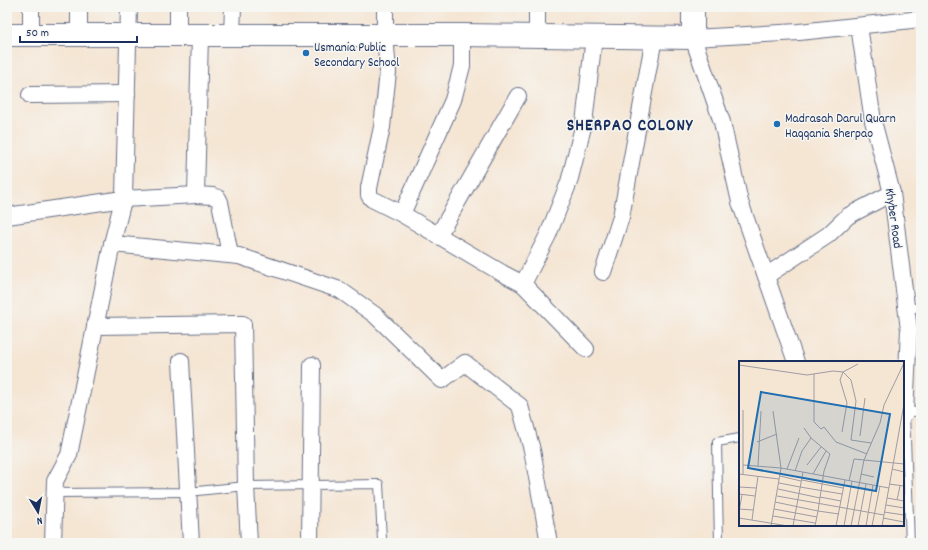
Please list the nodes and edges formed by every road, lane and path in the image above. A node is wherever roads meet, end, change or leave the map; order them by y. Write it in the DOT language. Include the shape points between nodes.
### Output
graph roads {
  1 [pos="31,7"];
  2 [pos="79,7"];
  3 [pos="129,7"];
  4 [pos="178,7"];
  5 [pos="233,7"];
  6 [pos="385,7"];
  7 [pos="537,7"];
  8 [pos="693,7"];
  9 [pos="921,20"];
  10 [pos="859,26"];
  11 [pos="129,34"];
  12 [pos="462,34"];
  13 [pos="7,35"];
  14 [pos="31,35"];
  15 [pos="79,35"];
  16 [pos="178,35"];
  17 [pos="200,35"];
  18 [pos="232,35"];
  19 [pos="385,35"];
  20 [pos="537,36"];
  21 [pos="594,36"];
  22 [pos="654,38"];
  23 [pos="694,38"];
  24 [pos="127,94"];
  25 [pos="30,95"];
  26 [pos="518,96"];
  27 [pos="892,193"];
  28 [pos="196,194"];
  29 [pos="124,199"];
  30 [pos="402,214"];
  31 [pos="7,216"];
  32 [pos="438,236"];
  33 [pos="112,244"];
  34 [pos="230,255"];
  35 [pos="603,272"];
  36 [pos="766,276"];
  37 [pos="523,284"];
  38 [pos="914,308"];
  39 [pos="95,326"];
  40 [pos="586,349"];
  41 [pos="181,361"];
  42 [pos="796,361"];
  43 [pos="312,365"];
  44 [pos="921,411"];
  45 [pos="904,413"];
  46 [pos="739,438"];
  47 [pos="311,485"];
  48 [pos="246,486"];
  49 [pos="188,492"];
  50 [pos="54,493"];
  51 [pos="53,543"];
  52 [pos="190,543"];
  53 [pos="249,543"];
  54 [pos="310,543"];
  55 [pos="384,543"];
  56 [pos="548,543"];
  57 [pos="719,543"];
  58 [pos="910,543"];
  1 -- 14 [label="street"];
  2 -- 15 [label="street"];
  3 -- 11 [label="street"];
  4 -- 16 [label="street"];
  5 -- 18 [label="street"];
  6 -- 19 [label="street"];
  7 -- 20 [label="street"];
  8 -- 23 [label="street"];
  9 -- 10 [label="street"];
  10 -- 23 [label="street"];
  10 -- 27 [label="street, Khyber Road" via="873,121"];
  11 -- 15 [label="street"];
  11 -- 16 [label="street"];
  11 -- 24 [label="street"];
  12 -- 19 [label="street"];
  12 -- 20 [label="street"];
  12 -- 30 [label="street" via="462,66 453,100"];
  13 -- 14 [label="street"];
  14 -- 15 [label="street"];
  16 -- 17 [label="street"];
  17 -- 18 [label="street"];
  17 -- 28 [label="street"];
  18 -- 19 [label="street"];
  19 -- 30 [label="street" via="388,72 382,127 368,192 372,199"];
  20 -- 21 [label="street"];
  21 -- 22 [label="street"];
  21 -- 37 [label="street" via="584,123 569,182 548,235"];
  22 -- 23 [label="street"];
  22 -- 35 [label="street" via="621,217"];
  23 -- 36 [label="street" via="722,122 740,202"];
  24 -- 25 [label="street"];
  24 -- 29 [label="street"];
  26 -- 32 [label="street"];
  27 -- 36 [label="street" via="848,216 828,235"];
  27 -- 38 [label="street, Khyber Road"];
  28 -- 29 [label="street"];
  28 -- 34 [label="street" via="218,198"];
  29 -- 31 [label="street"];
  29 -- 33 [label="street"];
  30 -- 32 [label="street"];
  32 -- 37 [label="street"];
  33 -- 34 [label="street"];
  33 -- 39 [label="street"];
  34 -- 56 [label="street" via="340,290 375,315 442,380 466,363 520,406 532,450"];
  36 -- 42 [label="street"];
  37 -- 40 [label="street"];
  38 -- 45 [label="street, Khyber Road" via="909,330"];
  39 -- 48 [label="street" via="243,324"];
  39 -- 50 [label="street" via="69,455 55,481"];
  41 -- 49 [label="street"];
  43 -- 47 [label="street"];
  44 -- 45 [label="lane"];
  45 -- 58 [label="lane"];
  46 -- 57 [label="lane" via="717,442"];
  47 -- 48 [label="lane"];
  47 -- 54 [label="street"];
  47 -- 55 [label="lane" via="379,484"];
  48 -- 49 [label="lane"];
  48 -- 53 [label="street"];
  49 -- 50 [label="lane"];
  49 -- 52 [label="street"];
  50 -- 51 [label="street"];
}
